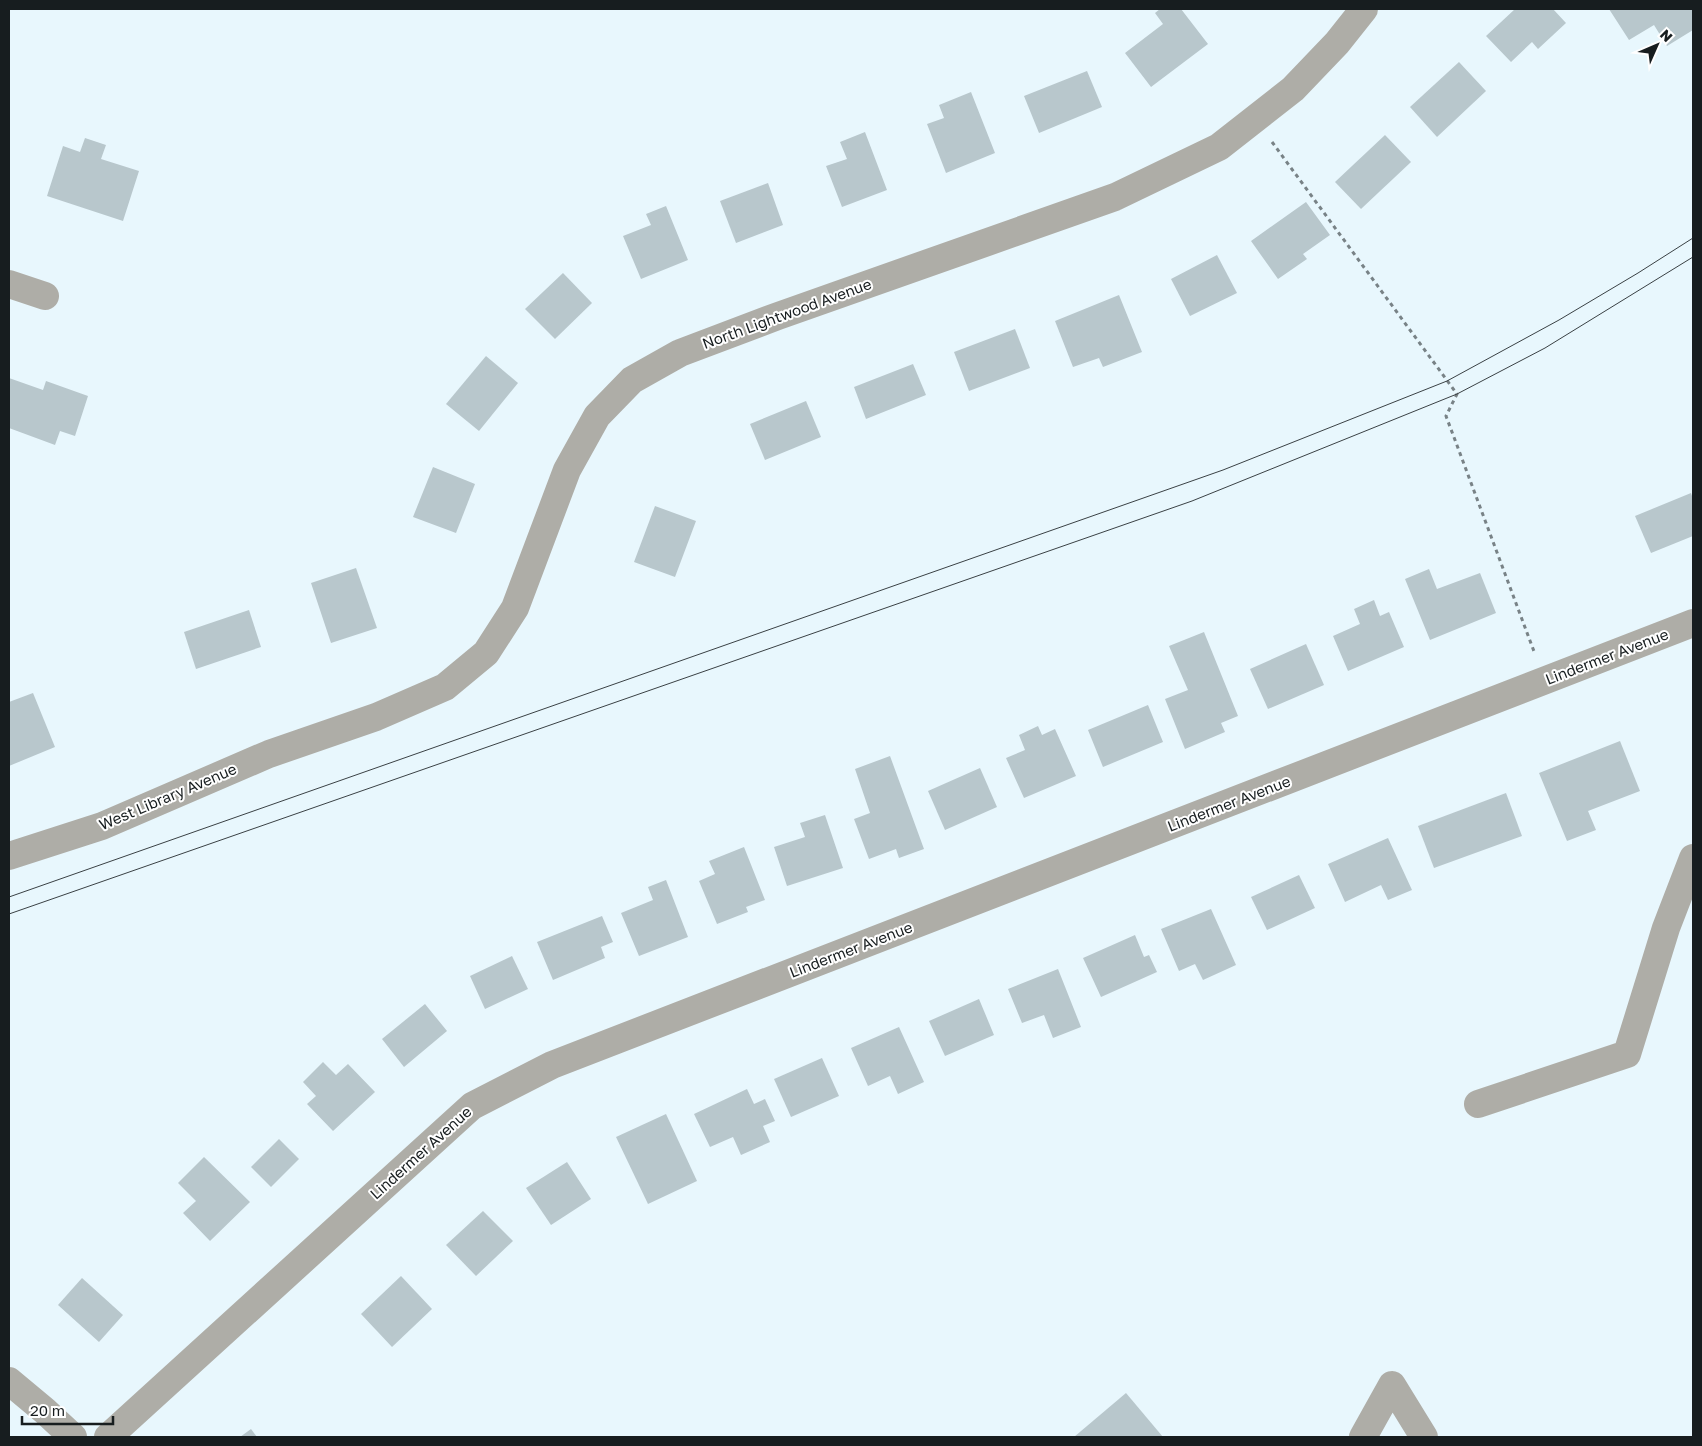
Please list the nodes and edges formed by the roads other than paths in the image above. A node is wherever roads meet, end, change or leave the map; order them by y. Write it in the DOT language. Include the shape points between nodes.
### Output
graph roads {
  1 [pos="1364,9"];
  2 [pos="9,284"];
  3 [pos="45,296"];
  4 [pos="1693,623"];
  5 [pos="325,735"];
  6 [pos="9,856"];
  7 [pos="1693,858"];
  8 [pos="1478,1104"];
  9 [pos="9,1381"];
  10 [pos="73,1437"];
  11 [pos="108,1437"];
  12 [pos="1363,1437"];
  13 [pos="1424,1437"];
  1 -- 5 [label="street, North Lightwood Avenue" via="1293,89 1219,147 1115,197 769,319 680,353 632,380 597,416 567,470 515,608 486,653 444,687"];
  2 -- 3 [label="street"];
  4 -- 11 [label="street, Lindermer Avenue" via="552,1065 472,1106"];
  5 -- 6 [label="street, West Library Avenue" via="269,754 102,826"];
  7 -- 8 [label="street" via="1666,928 1627,1054"];
  9 -- 10 [label="street"];
  12 -- 13 [label="street" via="1392,1385"];
}
